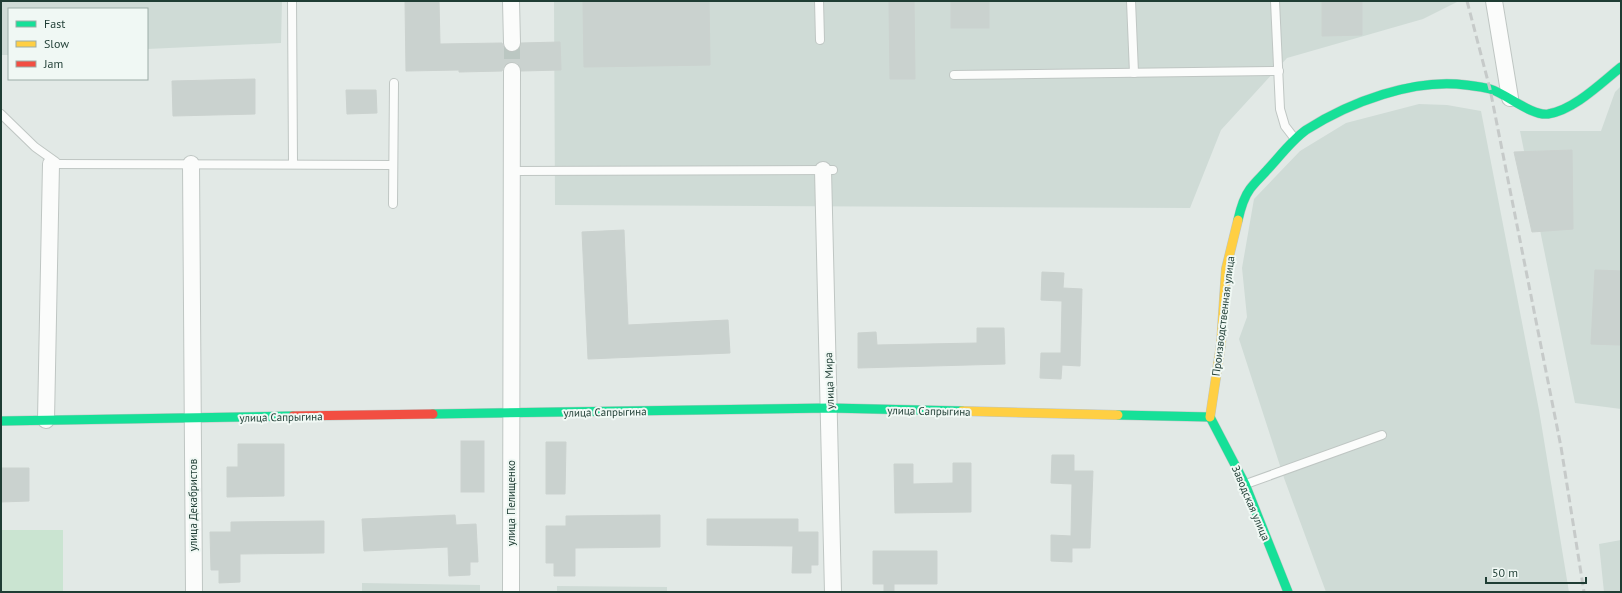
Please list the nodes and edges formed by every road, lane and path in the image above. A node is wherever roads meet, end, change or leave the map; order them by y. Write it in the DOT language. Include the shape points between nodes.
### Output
graph roads {
  1 [pos="292,1"];
  2 [pos="511,1"];
  3 [pos="819,1"];
  4 [pos="1131,1"];
  5 [pos="1275,1"];
  6 [pos="1494,1"];
  7 [pos="820,40"];
  8 [pos="512,43"];
  9 [pos="1621,66"];
  10 [pos="512,71"];
  11 [pos="1279,71"];
  12 [pos="1134,73"];
  13 [pos="954,75"];
  14 [pos="394,83"];
  15 [pos="1510,98"];
  16 [pos="1,114"];
  17 [pos="1295,140"];
  18 [pos="55,164"];
  19 [pos="190,164"];
  20 [pos="294,164"];
  21 [pos="393,165"];
  22 [pos="828,170"];
  23 [pos="512,171"];
  24 [pos="393,204"];
  25 [pos="830,408"];
  26 [pos="511,413"];
  27 [pos="192,417"];
  28 [pos="1210,417"];
  29 [pos="46,420"];
  30 [pos="1,421"];
  31 [pos="1382,435"];
  32 [pos="1245,484"];
  33 [pos="194,592"];
  34 [pos="511,592"];
  35 [pos="833,592"];
  36 [pos="1288,592"];
  1 -- 20 [label="lane"];
  2 -- 8 [label="street"];
  3 -- 7 [label="lane"];
  4 -- 12 [label="lane"];
  5 -- 11 [label="lane"];
  6 -- 15 [label="street"];
  9 -- 15 [label="street, Производственная улица" via="1559,112 1546,114 1531,110"];
  10 -- 23 [label="street, улица Пелищенко"];
  11 -- 12 [label="lane"];
  11 -- 17 [label="lane" via="1280,109 1285,126"];
  12 -- 13 [label="lane"];
  14 -- 21 [label="lane"];
  15 -- 17 [label="street, Производственная улица" via="1490,89 1466,85 1440,83 1406,89 1376,97 1339,112 1305,131"];
  16 -- 18 [label="lane"];
  17 -- 28 [label="street, Производственная улица" via="1249,190 1238,218 1226,269 1221,344"];
  18 -- 19 [label="lane"];
  18 -- 29 [label="street"];
  19 -- 20 [label="lane"];
  19 -- 27 [label="street, улица Декабристов"];
  20 -- 21 [label="lane"];
  21 -- 24 [label="lane"];
  22 -- 23 [label="lane"];
  22 -- 25 [label="street, улица Мира"];
  23 -- 26 [label="street, улица Пелищенко"];
  25 -- 26 [label="street, улица Сапрыгина"];
  25 -- 28 [label="street, улица Сапрыгина"];
  25 -- 35 [label="street, улица Мира"];
  26 -- 27 [label="street, улица Сапрыгина"];
  26 -- 34 [label="street, улица Пелищенко"];
  27 -- 29 [label="street, улица Сапрыгина"];
  27 -- 33 [label="street, улица Декабристов"];
  28 -- 32 [label="street, Заводская улица"];
  29 -- 30 [label="street, улица Сапрыгина"];
  31 -- 32 [label="lane"];
  32 -- 36 [label="street, Заводская улица"];
}
